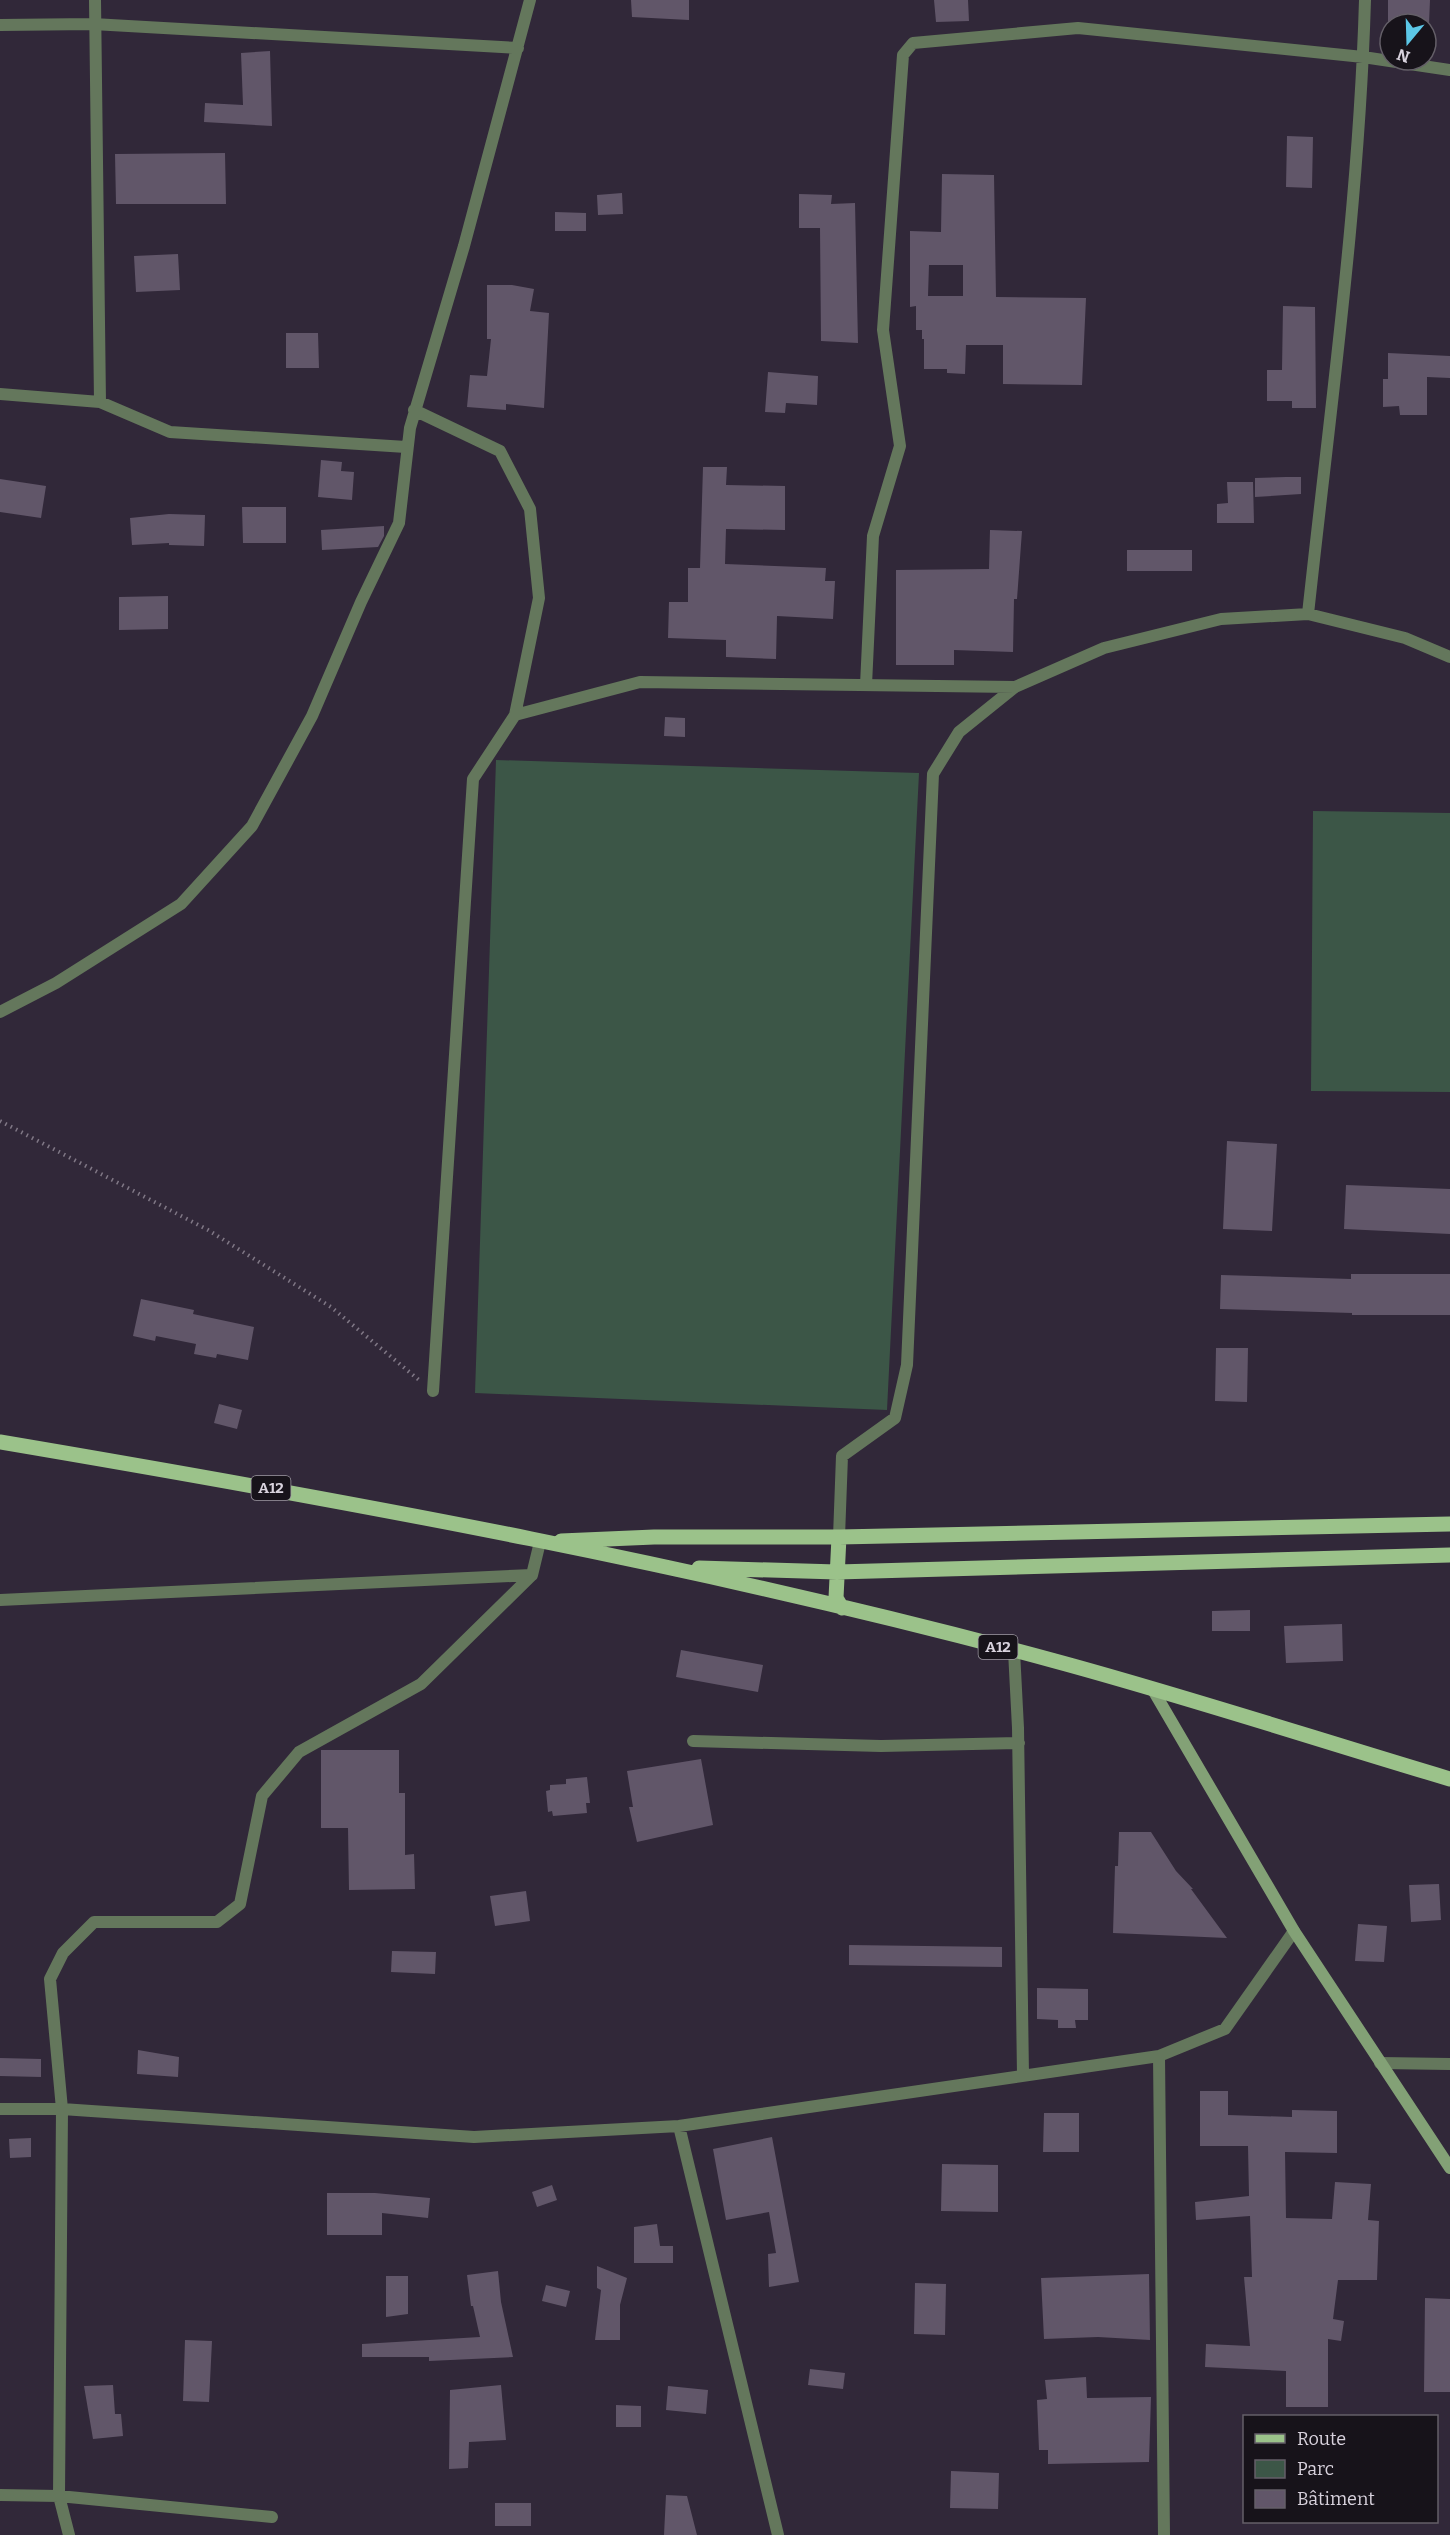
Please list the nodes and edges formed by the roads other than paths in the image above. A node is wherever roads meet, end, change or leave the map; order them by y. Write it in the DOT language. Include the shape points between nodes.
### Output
graph roads {
  1 [pos="95,0"];
  2 [pos="530,0"];
  3 [pos="1365,0"];
  4 [pos="93,24"];
  5 [pos="0,25"];
  6 [pos="518,48"];
  7 [pos="1363,57"];
  8 [pos="1450,70"];
  9 [pos="0,394"];
  10 [pos="100,402"];
  11 [pos="414,410"];
  12 [pos="406,447"];
  13 [pos="1308,614"];
  14 [pos="1450,657"];
  15 [pos="866,685"];
  16 [pos="1015,687"];
  17 [pos="515,715"];
  18 [pos="0,1012"];
  19 [pos="433,1391"];
  20 [pos="0,1442"];
  21 [pos="1450,1524"];
  22 [pos="839,1537"];
  23 [pos="540,1542"];
  24 [pos="1450,1555"];
  25 [pos="657,1566"];
  26 [pos="837,1572"];
  27 [pos="532,1575"];
  28 [pos="0,1600"];
  29 [pos="842,1608"];
  30 [pos="1014,1651"];
  31 [pos="1153,1690"];
  32 [pos="693,1741"];
  33 [pos="1018,1743"];
  34 [pos="1450,1779"];
  35 [pos="1294,1931"];
  36 [pos="1159,2056"];
  37 [pos="1380,2063"];
  38 [pos="1450,2064"];
  39 [pos="1023,2075"];
  40 [pos="0,2109"];
  41 [pos="62,2109"];
  42 [pos="679,2126"];
  43 [pos="1450,2168"];
  44 [pos="0,2495"];
  45 [pos="59,2496"];
  46 [pos="272,2517"];
  47 [pos="69,2535"];
  48 [pos="778,2535"];
  49 [pos="1164,2535"];
  1 -- 4 [label="street"];
  2 -- 6 [label="street"];
  3 -- 7 [label="street"];
  4 -- 5 [label="street"];
  4 -- 6 [label="street"];
  4 -- 10 [label="street"];
  6 -- 11 [label="street"];
  7 -- 8 [label="street"];
  7 -- 13 [label="street" via="1344,281"];
  7 -- 15 [label="street" via="1078,28 913,43 903,55 883,330 900,446 873,536"];
  9 -- 10 [label="street"];
  10 -- 12 [label="street" via="170,432"];
  11 -- 12 [label="street"];
  11 -- 17 [label="street" via="500,451 530,510 539,598"];
  12 -- 18 [label="street" via="399,523 312,716 252,826 181,904 56,983"];
  13 -- 14 [label="street" via="1405,638"];
  13 -- 16 [label="street" via="1221,619 1104,648"];
  15 -- 16 [label="street"];
  15 -- 17 [label="street" via="640,682"];
  16 -- 22 [label="street" via="959,732 933,774 907,1365 896,1418 842,1456"];
  17 -- 19 [label="street" via="473,778"];
  20 -- 23 [label="main road, A12" via="306,1494"];
  21 -- 22 [label="main road"];
  22 -- 23 [label="main road" via="654,1536"];
  22 -- 26 [label="main road"];
  23 -- 25 [label="main road, A12"];
  23 -- 27 [label="street"];
  24 -- 26 [label="main road"];
  25 -- 26 [label="main road"];
  25 -- 29 [label="main road, A12"];
  26 -- 29 [label="main road" via="836,1598"];
  27 -- 28 [label="street"];
  27 -- 41 [label="street" via="421,1684 299,1752 262,1796 240,1904 217,1922 94,1922 77,1937 63,1953 50,1979"];
  29 -- 30 [label="main road, A12"];
  30 -- 31 [label="main road, A12"];
  30 -- 33 [label="street"];
  31 -- 34 [label="main road, A12"];
  31 -- 35 [label="street"];
  32 -- 33 [label="street" via="881,1746"];
  33 -- 39 [label="street"];
  35 -- 36 [label="street" via="1225,2029"];
  35 -- 37 [label="street"];
  36 -- 39 [label="street"];
  36 -- 49 [label="street"];
  37 -- 38 [label="street"];
  37 -- 43 [label="street"];
  39 -- 42 [label="street"];
  40 -- 41 [label="street"];
  41 -- 42 [label="street" via="474,2137"];
  41 -- 45 [label="street"];
  42 -- 48 [label="street"];
  44 -- 45 [label="street"];
  45 -- 46 [label="street"];
  45 -- 47 [label="street"];
}
